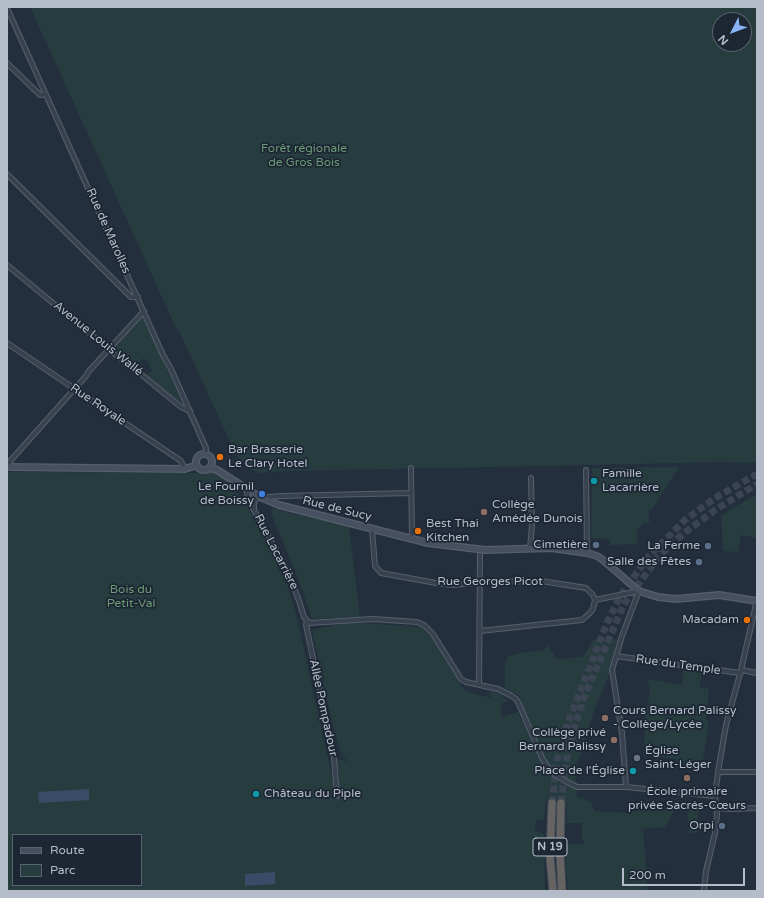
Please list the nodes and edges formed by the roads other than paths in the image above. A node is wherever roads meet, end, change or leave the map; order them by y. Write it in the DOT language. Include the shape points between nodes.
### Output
graph roads {
  1 [pos="7,9"];
  2 [pos="7,63"];
  3 [pos="46,94"];
  4 [pos="7,174"];
  5 [pos="7,265"];
  6 [pos="138,297"];
  7 [pos="144,311"];
  8 [pos="7,343"];
  9 [pos="109,349"];
  10 [pos="74,389"];
  11 [pos="190,411"];
  12 [pos="206,454"];
  13 [pos="198,465"];
  14 [pos="7,466"];
  15 [pos="211,466"];
  16 [pos="411,468"];
  17 [pos="185,469"];
  18 [pos="586,470"];
  19 [pos="531,478"];
  20 [pos="247,489"];
  21 [pos="411,493"];
  22 [pos="258,496"];
  23 [pos="265,500"];
  24 [pos="254,509"];
  25 [pos="372,529"];
  26 [pos="412,539"];
  27 [pos="530,549"];
  28 [pos="587,553"];
  29 [pos="480,555"];
  30 [pos="479,582"];
  31 [pos="639,591"];
  32 [pos="595,600"];
  33 [pos="757,601"];
  34 [pos="307,621"];
  35 [pos="480,631"];
  36 [pos="616,656"];
  37 [pos="740,671"];
  38 [pos="757,673"];
  39 [pos="479,685"];
  40 [pos="718,772"];
  41 [pos="757,772"];
  42 [pos="626,787"];
  43 [pos="337,796"];
  44 [pos="715,796"];
  45 [pos="552,803"];
  46 [pos="561,803"];
  47 [pos="717,808"];
  48 [pos="757,808"];
  49 [pos="553,891"];
  50 [pos="562,891"];
  51 [pos="704,891"];
  1 -- 3 [label="street, Rue de Marolles"];
  2 -- 3 [label="street" via="40,95"];
  3 -- 6 [label="street, Rue de Marolles"];
  4 -- 6 [label="street" via="131,297"];
  5 -- 9 [label="street, Avenue Louis Wallé"];
  6 -- 7 [label="street, Rue de Marolles"];
  7 -- 9 [label="street"];
  7 -- 11 [label="street, Rue de Marolles"];
  8 -- 10 [label="street, Rue Royale"];
  9 -- 10 [label="street"];
  9 -- 11 [label="street, Avenue Louis Wallé" via="181,407"];
  10 -- 14 [label="street"];
  10 -- 17 [label="street, Rue Royale" via="181,461"];
  11 -- 12 [label="street, Rue de Marolles" via="206,448"];
  12 -- 13 [label="main road" via="199,456"];
  12 -- 15 [label="main road" via="212,459"];
  13 -- 15 [label="main road" via="204,469"];
  13 -- 17 [label="main road"];
  14 -- 17 [label="main road"];
  15 -- 20 [label="main road, Rue de Sucy"];
  16 -- 21 [label="street"];
  18 -- 28 [label="street"];
  19 -- 27 [label="street"];
  20 -- 22 [label="main road, Rue de Sucy"];
  20 -- 24 [label="street, Rue Lacarrière" via="249,501"];
  21 -- 23 [label="street" via="281,496 268,497"];
  21 -- 26 [label="street"];
  22 -- 23 [label="main road, Rue de Sucy"];
  22 -- 24 [label="street, Rue Lacarrière"];
  23 -- 25 [label="main road, Rue de Sucy" via="293,510"];
  24 -- 34 [label="street, Rue Lacarrière" via="289,574"];
  25 -- 26 [label="main road, Rue de Sucy"];
  25 -- 30 [label="street, Rue Georges Picot" via="375,566 380,573 453,585"];
  26 -- 27 [label="main road, Rue de Sucy" via="439,545 495,550"];
  27 -- 28 [label="main road, Rue de Sucy" via="551,548"];
  28 -- 31 [label="main road, Rue de Sucy" via="603,560"];
  29 -- 30 [label="street"];
  30 -- 32 [label="street, Rue Georges Picot" via="541,581 578,586 590,591"];
  30 -- 35 [label="street"];
  31 -- 32 [label="street"];
  31 -- 33 [label="main road, Rue de Sucy" via="672,599 719,595"];
  31 -- 36 [label="street"];
  32 -- 35 [label="street" via="590,614 582,620"];
  33 -- 37 [label="street"];
  34 -- 39 [label="street" via="315,623 372,619 417,622 430,629 461,679"];
  34 -- 43 [label="street, Allée Pompadour" via="334,758"];
  35 -- 39 [label="street"];
  36 -- 37 [label="street, Rue du Temple"];
  36 -- 42 [label="street" via="612,670 622,733"];
  37 -- 38 [label="street, Rue du Temple"];
  37 -- 40 [label="street" via="726,725"];
  39 -- 42 [label="street" via="502,690 516,700 542,758 550,770 567,782 577,787"];
  40 -- 41 [label="street"];
  40 -- 44 [label="street"];
  42 -- 44 [label="street"];
  44 -- 47 [label="street"];
  45 -- 49 [label="highway, N 19" via="550,857"];
  46 -- 50 [label="highway, N 19"];
  47 -- 48 [label="street"];
  47 -- 51 [label="street"];
}
